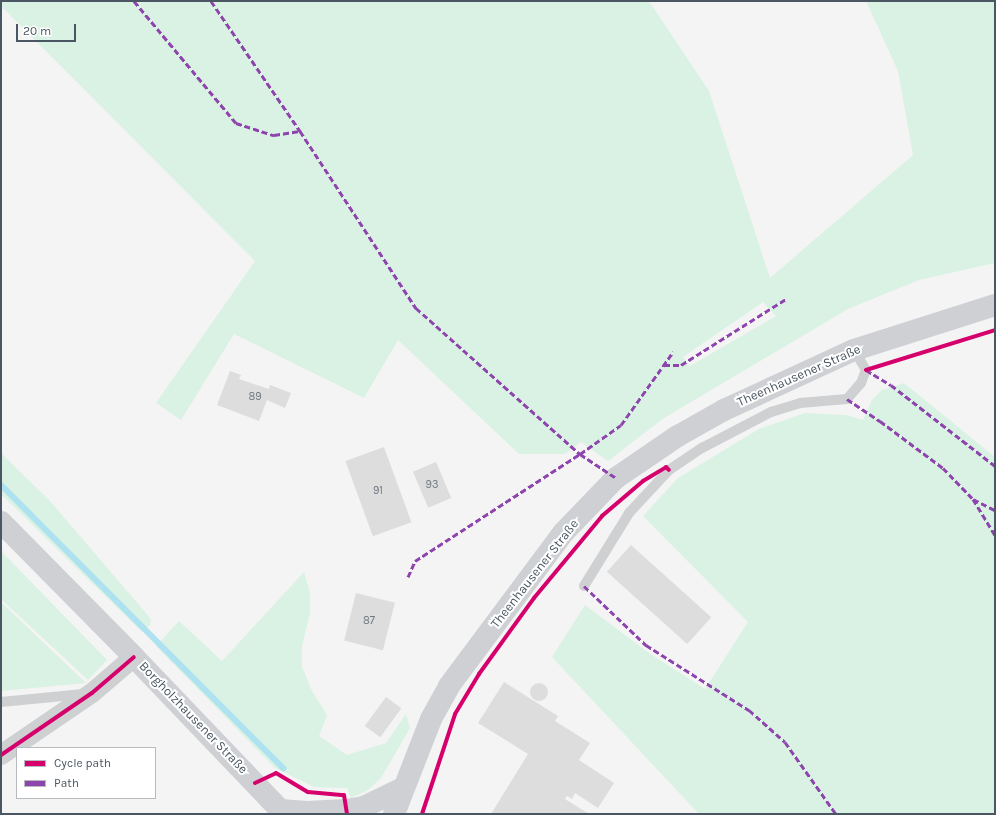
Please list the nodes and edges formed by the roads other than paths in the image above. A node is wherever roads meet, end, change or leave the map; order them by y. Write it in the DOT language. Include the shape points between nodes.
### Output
graph roads {
  1 [pos="995,305"];
  2 [pos="854,350"];
  3 [pos="1,522"];
  4 [pos="584,586"];
  5 [pos="134,657"];
  6 [pos="92,693"];
  7 [pos="1,702"];
  8 [pos="1,755"];
  9 [pos="403,788"];
  10 [pos="282,812"];
  11 [pos="394,814"];
  1 -- 2 [label="main road, Theenhausener Straße"];
  2 -- 4 [label="lane" via="866,370 861,382 847,399 800,403 771,412 708,444 669,470 629,513"];
  2 -- 9 [label="main road, Theenhausener Straße" via="724,410 676,436 616,478 564,533 450,686 431,719"];
  3 -- 5 [label="main road, Borgholzhausener Straße"];
  5 -- 6 [label="street, Borgholzhausener Straße"];
  5 -- 10 [label="main road, Borgholzhausener Straße"];
  6 -- 7 [label="lane"];
  6 -- 8 [label="street, Borgholzhausener Straße"];
  9 -- 10 [label="main road" via="364,806 346,810"];
  9 -- 11 [label="main road, Theenhausener Straße"];
}
